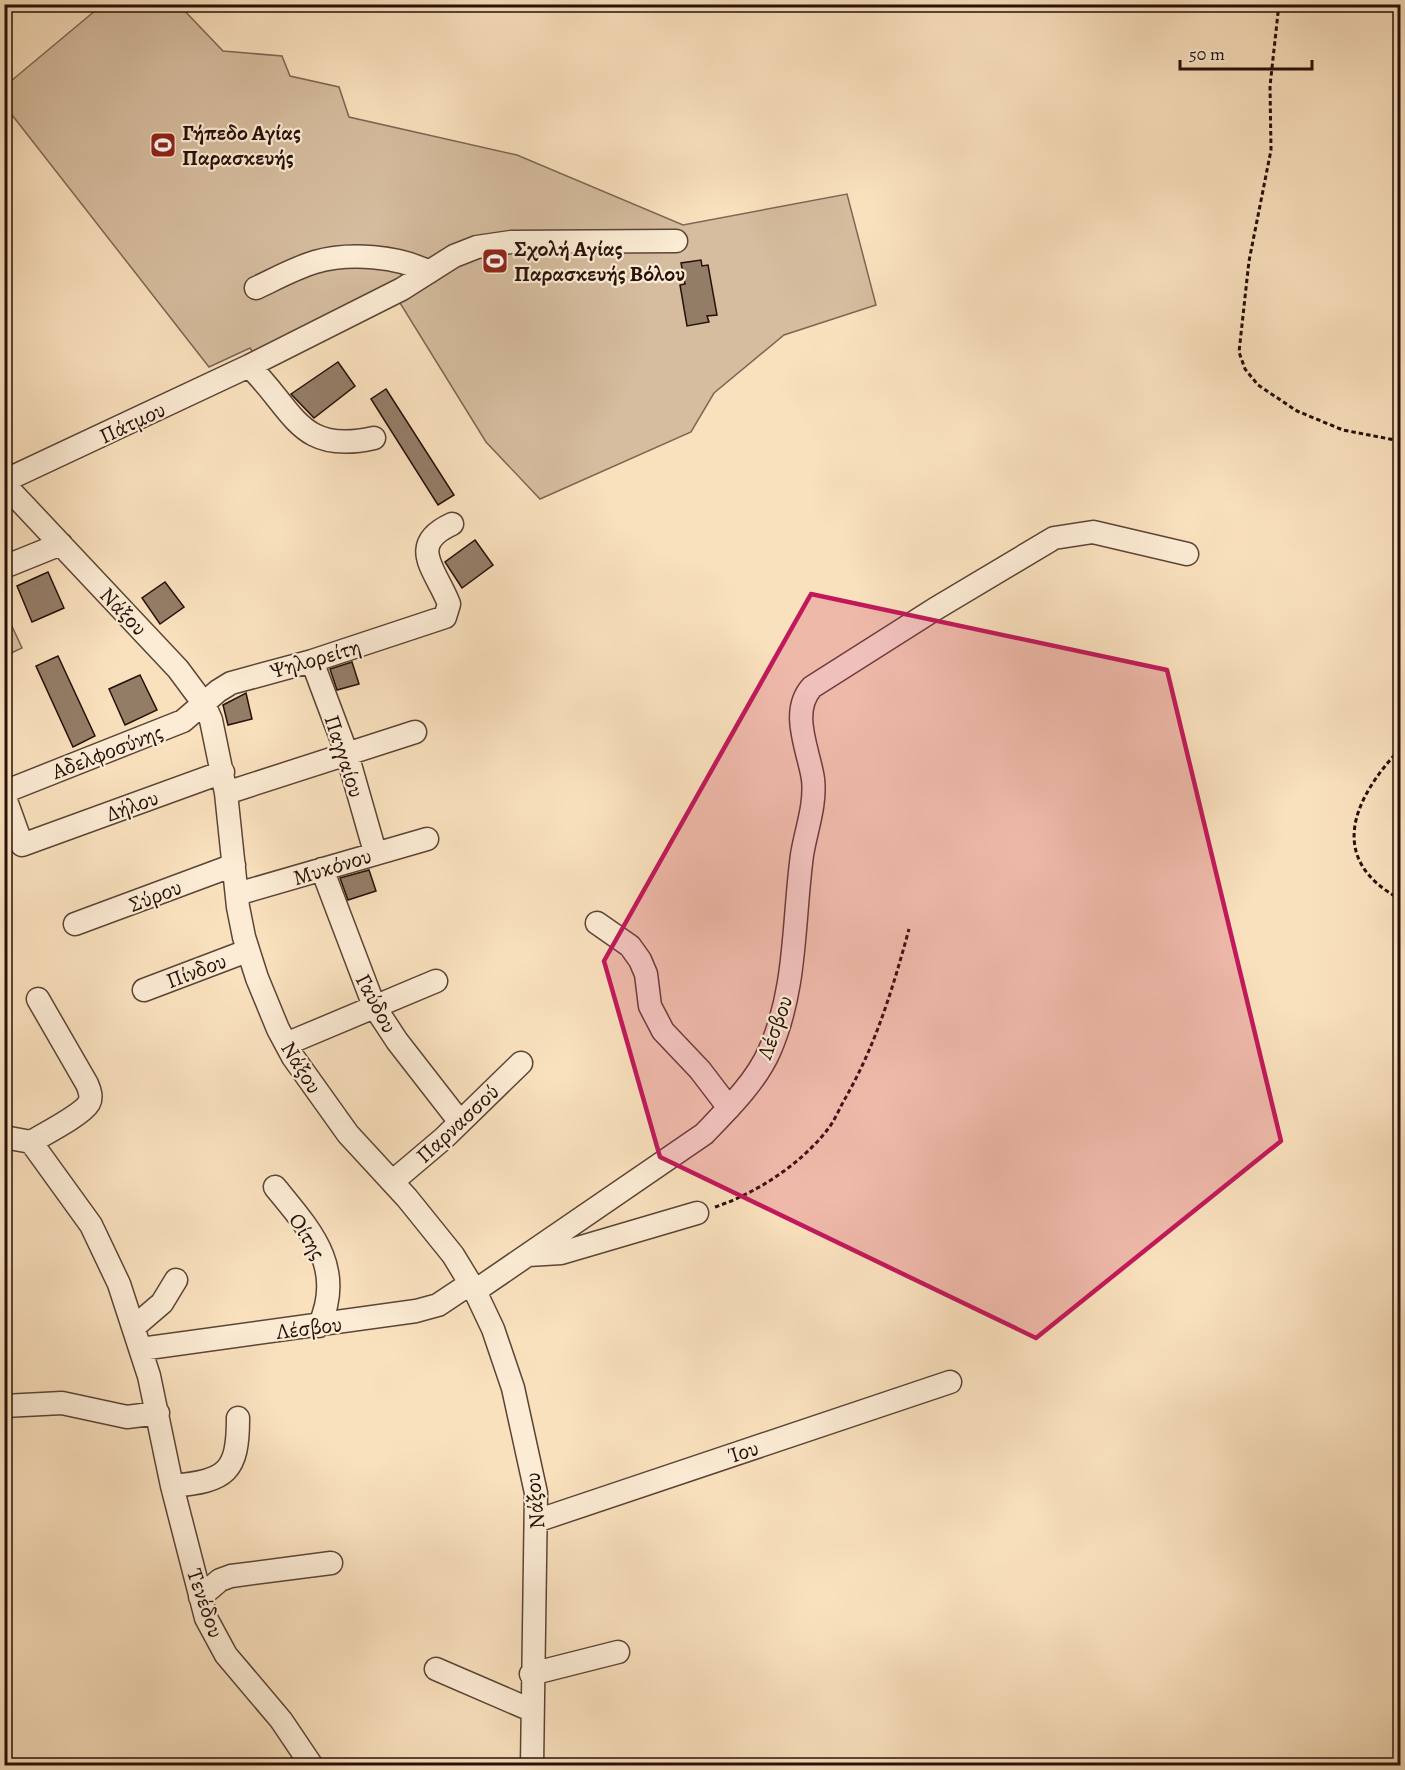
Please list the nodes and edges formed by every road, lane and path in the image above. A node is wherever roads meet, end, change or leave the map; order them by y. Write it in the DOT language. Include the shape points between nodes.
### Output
graph roads {
  1 [pos="1279,4"];
  2 [pos="676,241"];
  3 [pos="429,273"];
  4 [pos="256,288"];
  5 [pos="254,364"];
  6 [pos="374,438"];
  7 [pos="1401,441"];
  8 [pos="4,483"];
  9 [pos="452,524"];
  10 [pos="61,544"];
  11 [pos="1187,554"];
  12 [pos="4,567"];
  13 [pos="312,661"];
  14 [pos="204,704"];
  15 [pos="415,732"];
  16 [pos="1401,749"];
  17 [pos="347,754"];
  18 [pos="224,782"];
  19 [pos="4,794"];
  20 [pos="427,838"];
  21 [pos="23,845"];
  22 [pos="375,852"];
  23 [pos="234,865"];
  24 [pos="322,869"];
  25 [pos="237,894"];
  26 [pos="1401,899"];
  27 [pos="75,924"];
  28 [pos="597,924"];
  29 [pos="909,929"];
  30 [pos="247,951"];
  31 [pos="436,981"];
  32 [pos="144,990"];
  33 [pos="38,999"];
  34 [pos="374,1006"];
  35 [pos="286,1044"];
  36 [pos="521,1064"];
  37 [pos="729,1108"];
  38 [pos="460,1122"];
  39 [pos="4,1137"];
  40 [pos="31,1142"];
  41 [pos="392,1182"];
  42 [pos="274,1187"];
  43 [pos="697,1213"];
  44 [pos="528,1255"];
  45 [pos="176,1280"];
  46 [pos="473,1287"];
  47 [pos="319,1326"];
  48 [pos="134,1327"];
  49 [pos="141,1349"];
  50 [pos="950,1382"];
  51 [pos="4,1406"];
  52 [pos="158,1413"];
  53 [pos="238,1418"];
  54 [pos="172,1486"];
  55 [pos="536,1521"];
  56 [pos="331,1563"];
  57 [pos="200,1597"];
  58 [pos="618,1652"];
  59 [pos="436,1669"];
  60 [pos="531,1674"];
  61 [pos="531,1710"];
  62 [pos="312,1766"];
  63 [pos="532,1766"];
  1 -- 7 [label="path" via="1270,86 1271,150 1249,261 1239,352 1245,369 1258,385 1297,411 1343,430"];
  2 -- 3 [label="street, Πάτμου" via="488,244 454,256"];
  3 -- 4 [label="street" via="410,263 350,257 317,261"];
  3 -- 5 [label="street, Πάτμου"];
  5 -- 6 [label="street" via="306,431 321,440 351,443"];
  5 -- 8 [label="street, Πάτμου"];
  8 -- 10 [label="street, Νάξου"];
  9 -- 13 [label="street, Ψηλορείτη" via="435,533 428,545 428,563 448,604 445,617"];
  10 -- 12 [label="street"];
  10 -- 14 [label="street, Νάξου" via="178,669"];
  11 -- 37 [label="street, Λέσβου" via="1093,532 1054,538 812,687 802,705 804,748 813,779 812,813 802,855 785,1009 768,1054"];
  13 -- 14 [label="street, Ψηλορείτη" via="231,683"];
  13 -- 17 [label="street, Παγγαίου"];
  14 -- 18 [label="street, Νάξου"];
  14 -- 19 [label="street, Αδελφοσύνης" via="175,725"];
  15 -- 17 [label="street, Δήλου"];
  16 -- 26 [label="path" via="1370,788 1355,817 1352,837 1358,860 1370,878"];
  17 -- 18 [label="street, Δήλου"];
  17 -- 22 [label="street, Παγγαίου"];
  18 -- 21 [label="street, Δήλου"];
  18 -- 23 [label="street, Νάξου"];
  19 -- 21 [label="street"];
  20 -- 22 [label="street, Μυκόνου"];
  22 -- 24 [label="street, Μυκόνου"];
  23 -- 25 [label="street, Νάξου"];
  23 -- 27 [label="street, Σύρου"];
  24 -- 25 [label="street, Μυκόνου"];
  24 -- 34 [label="street, Γαύδου"];
  25 -- 30 [label="street, Νάξου"];
  28 -- 37 [label="street" via="630,946 646,974 650,1006 663,1031"];
  29 -- 43 [label="path" via="888,1006 859,1074 828,1129 770,1181 737,1200"];
  30 -- 32 [label="street, Πίνδου"];
  30 -- 35 [label="street, Νάξου"];
  31 -- 34 [label="street"];
  33 -- 40 [label="street" via="90,1094 81,1111"];
  34 -- 35 [label="street"];
  34 -- 38 [label="street, Γαύδου"];
  35 -- 41 [label="street, Νάξου" via="348,1134"];
  36 -- 38 [label="street, Παρνασσού"];
  37 -- 44 [label="street, Λέσβου" via="704,1134"];
  38 -- 41 [label="street, Παρνασσού"];
  39 -- 40 [label="street"];
  40 -- 48 [label="street, Τενέδου" via="95,1234"];
  41 -- 46 [label="street, Νάξου"];
  42 -- 47 [label="street, Οίτης" via="318,1244 325,1260 330,1289"];
  43 -- 44 [label="street" via="561,1253"];
  44 -- 46 [label="street, Λέσβου"];
  45 -- 48 [label="street" via="162,1303"];
  46 -- 47 [label="street, Λέσβου" via="438,1305"];
  46 -- 55 [label="street, Νάξου" via="494,1329 513,1388 536,1493"];
  47 -- 49 [label="street, Λέσβου"];
  48 -- 49 [label="street, Τενέδου"];
  49 -- 52 [label="street, Τενέδου"];
  50 -- 55 [label="street, Ίου"];
  51 -- 52 [label="street" via="62,1403 127,1417"];
  52 -- 54 [label="street, Τενέδου"];
  53 -- 54 [label="street" via="238,1443 232,1465 210,1479"];
  54 -- 57 [label="street, Τενέδου"];
  55 -- 60 [label="street, Νάξου"];
  56 -- 57 [label="street" via="231,1576"];
  57 -- 62 [label="street, Τενέδου" via="226,1655"];
  58 -- 60 [label="street"];
  59 -- 61 [label="street"];
  60 -- 61 [label="street, Νάξου"];
  61 -- 63 [label="street, Νάξου"];
}
